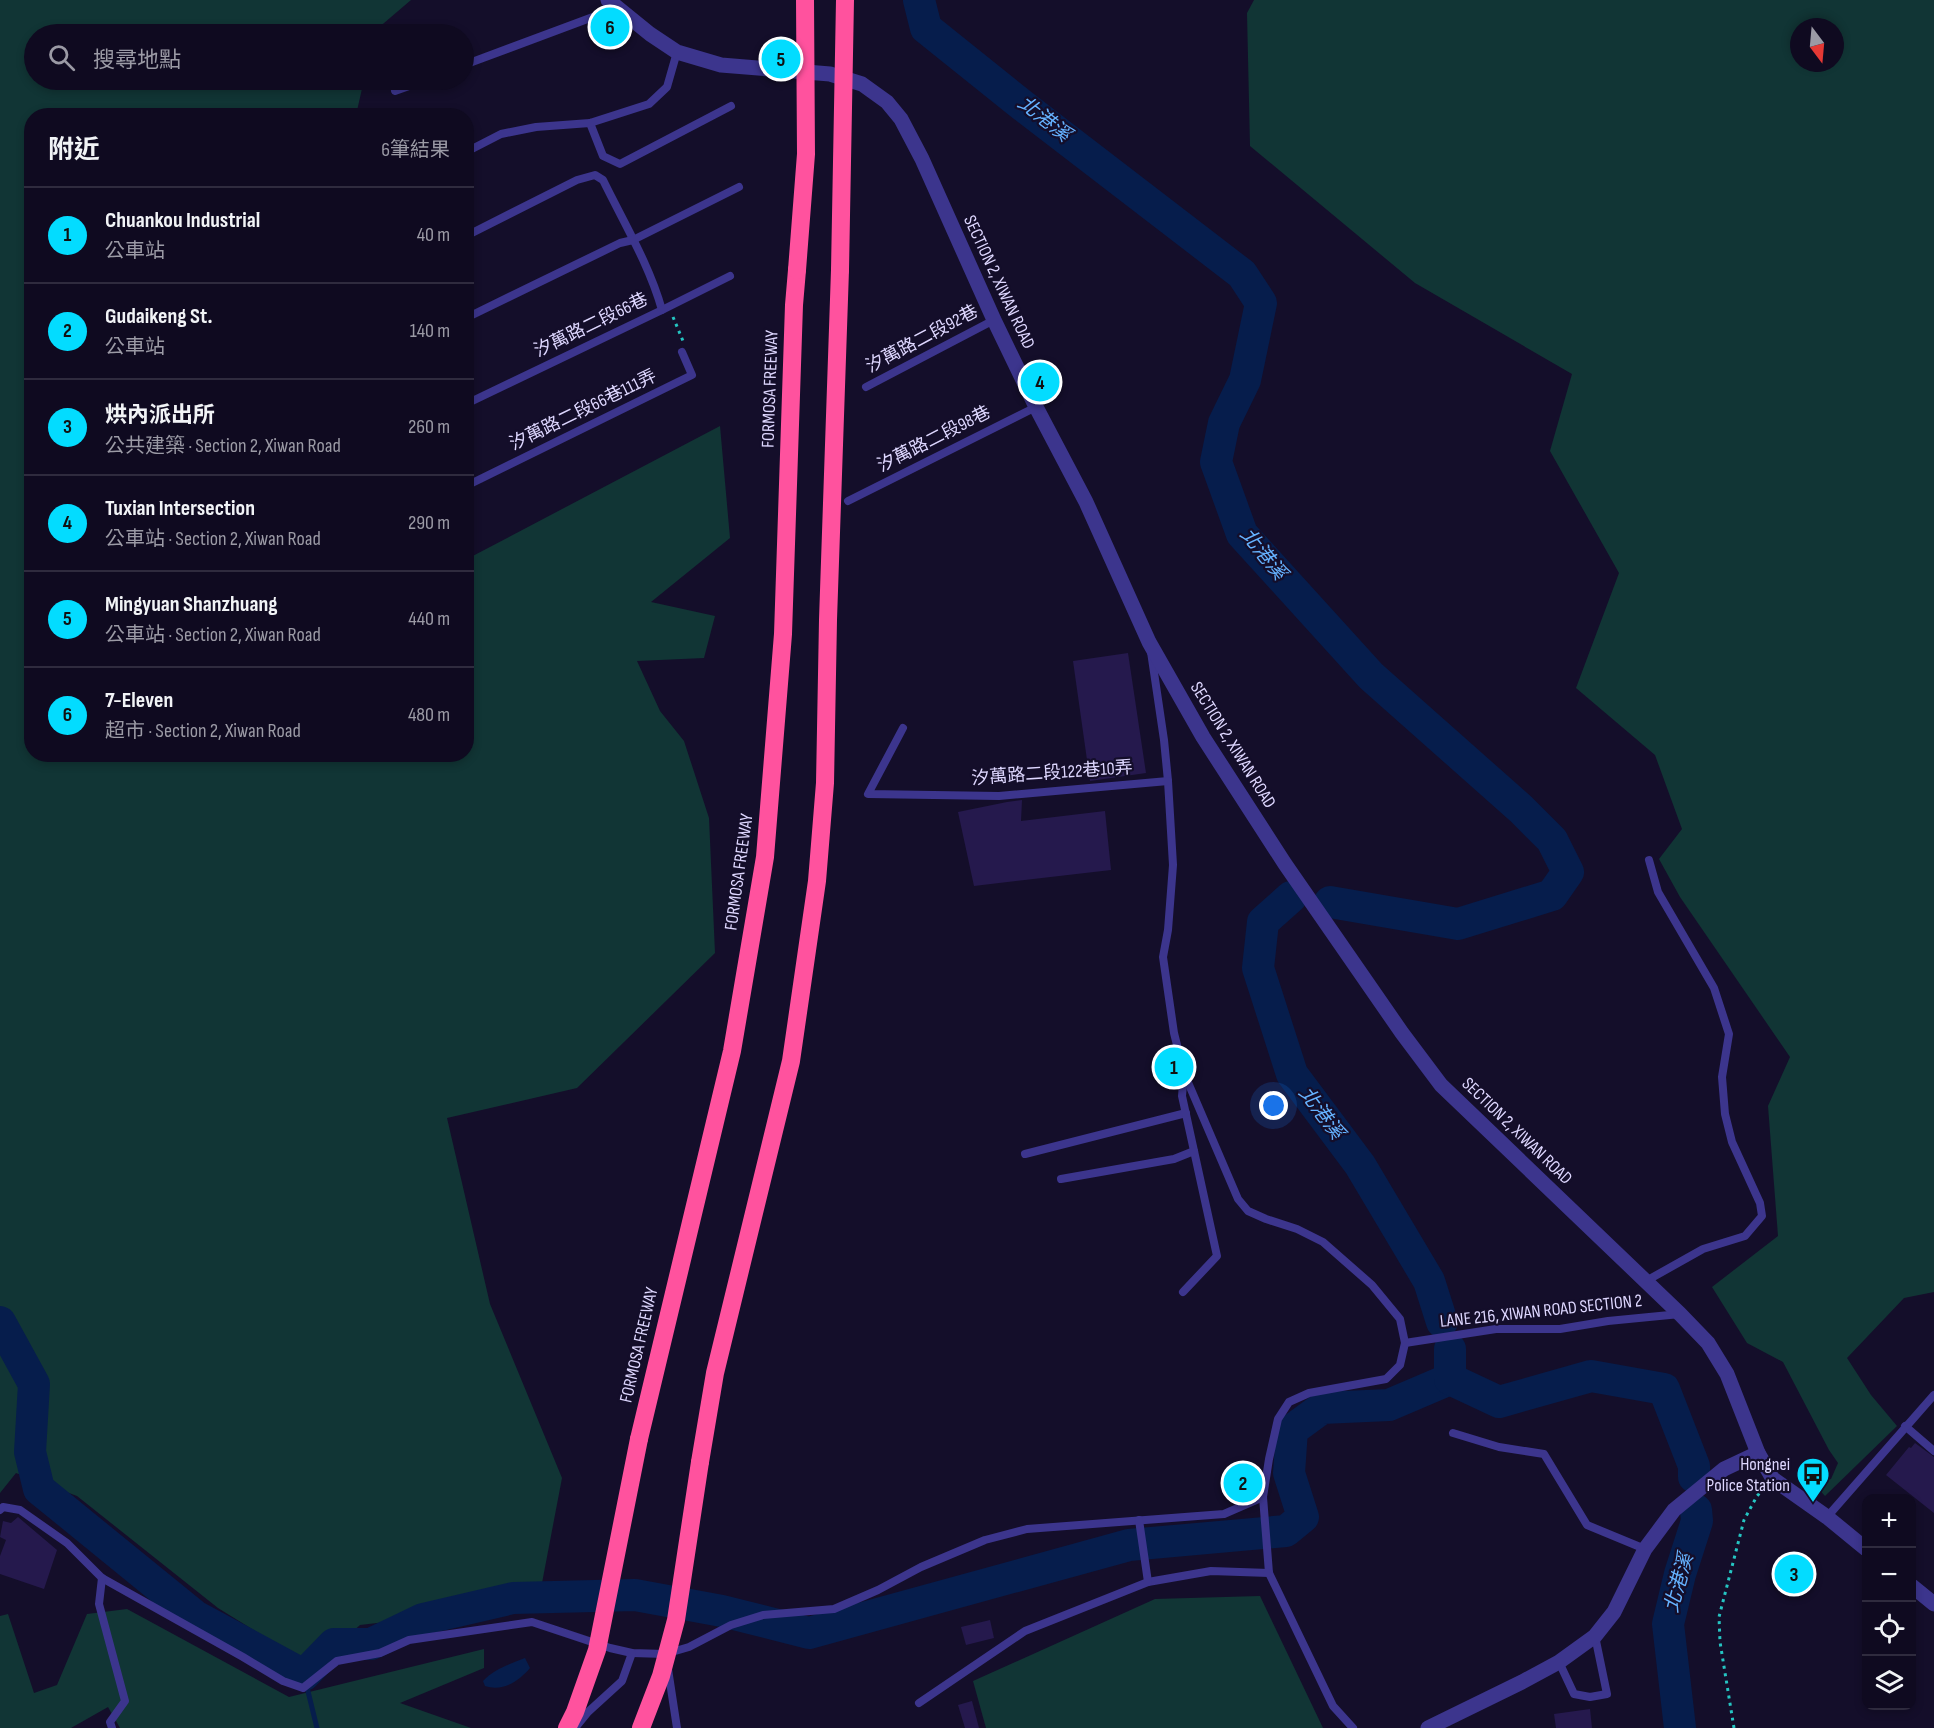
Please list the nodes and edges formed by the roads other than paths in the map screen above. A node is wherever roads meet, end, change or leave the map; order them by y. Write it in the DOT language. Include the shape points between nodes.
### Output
graph roads {
  1 [pos="805,0"];
  2 [pos="845,0"];
  3 [pos="613,4"];
  4 [pos="677,52"];
  5 [pos="474,61"];
  6 [pos="731,106"];
  7 [pos="590,123"];
  8 [pos="474,148"];
  9 [pos="739,187"];
  10 [pos="474,232"];
  11 [pos="633,240"];
  12 [pos="730,276"];
  13 [pos="665,308"];
  14 [pos="474,314"];
  15 [pos="993,320"];
  16 [pos="682,352"];
  17 [pos="866,387"];
  18 [pos="474,400"];
  19 [pos="1036,407"];
  20 [pos="474,482"];
  21 [pos="848,501"];
  22 [pos="1149,642"];
  23 [pos="903,728"];
  24 [pos="1168,781"];
  25 [pos="1649,860"];
  26 [pos="1184,1073"];
  27 [pos="1186,1113"];
  28 [pos="1194,1151"];
  29 [pos="1025,1154"];
  30 [pos="1061,1179"];
  31 [pos="1646,1281"];
  32 [pos="1183,1292"];
  33 [pos="1680,1314"];
  34 [pos="1406,1343"];
  35 [pos="1934,1395"];
  36 [pos="1905,1426"];
  37 [pos="1453,1432"];
  38 [pos="1934,1451"];
  39 [pos="1758,1453"];
  40 [pos="1263,1497"];
  41 [pos="0,1510"];
  42 [pos="1827,1517"];
  43 [pos="1139,1520"];
  44 [pos="1865,1548"];
  45 [pos="1645,1549"];
  46 [pos="1269,1573"];
  47 [pos="102,1578"];
  48 [pos="1148,1582"];
  49 [pos="1916,1590"];
  50 [pos="1934,1604"];
  51 [pos="1595,1635"];
  52 [pos="632,1653"];
  53 [pos="665,1654"];
  54 [pos="1559,1662"];
  55 [pos="919,1703"];
  56 [pos="112,1728"];
  57 [pos="567,1728"];
  58 [pos="575,1728"];
  59 [pos="640,1728"];
  60 [pos="677,1728"];
  61 [pos="1353,1728"];
  62 [pos="1428,1728"];
  1 -- 57 [label="highway, FORMOSA FREEWAY, bridge" via="806,154 794,305 783,633 765,857 732,1051 639,1439 597,1650"];
  2 -- 59 [label="highway, bridge" via="825,783 817,881 790,1061 715,1373 676,1620 661,1676"];
  3 -- 4 [label="street, SECTION 2, XIWAN ROAD"];
  3 -- 5 [label="lane"];
  4 -- 7 [label="lane" via="667,87 649,104"];
  4 -- 15 [label="street, SECTION 2, XIWAN ROAD" via="721,65 830,74 862,84 887,102 901,119 922,159"];
  6 -- 7 [label="lane" via="620,164 603,156"];
  7 -- 8 [label="lane" via="501,134"];
  9 -- 11 [label="lane"];
  10 -- 11 [label="lane, 汐萬路二段66巷" via="577,180 595,175 603,180"];
  11 -- 13 [label="lane, 汐萬路二段66巷"];
  11 -- 14 [label="lane"];
  12 -- 13 [label="lane"];
  13 -- 18 [label="lane, 汐萬路二段66巷"];
  15 -- 17 [label="lane, 汐萬路二段92巷"];
  15 -- 19 [label="street, SECTION 2, XIWAN ROAD"];
  16 -- 20 [label="lane, 汐萬路二段66巷111弄" via="692,375"];
  19 -- 21 [label="lane, 汐萬路二段98巷"];
  19 -- 22 [label="street, SECTION 2, XIWAN ROAD" via="1086,502"];
  22 -- 24 [label="lane"];
  22 -- 31 [label="street, SECTION 2, XIWAN ROAD" via="1203,737 1285,864 1441,1085"];
  23 -- 24 [label="lane, 汐萬路二段122巷10弄" via="868,794 999,796"];
  24 -- 26 [label="lane" via="1173,866 1163,957"];
  25 -- 31 [label="lane" via="1658,892 1714,988 1729,1034 1722,1077 1725,1114 1762,1216 1745,1236 1703,1249"];
  26 -- 27 [label="lane" via="1182,1096"];
  26 -- 34 [label="lane" via="1238,1199 1248,1211 1323,1242 1372,1286 1400,1319"];
  27 -- 28 [label="lane"];
  27 -- 29 [label="lane"];
  28 -- 30 [label="lane" via="1174,1160"];
  28 -- 32 [label="lane" via="1217,1256"];
  31 -- 33 [label="street, SECTION 2, XIWAN ROAD"];
  33 -- 34 [label="lane, LANE 216, XIWAN ROAD SECTION 2" via="1560,1329 1496,1329"];
  33 -- 39 [label="street, SECTION 2, XIWAN ROAD" via="1708,1343 1727,1374"];
  34 -- 40 [label="lane" via="1400,1365 1386,1380 1309,1393 1289,1402 1278,1419"];
  35 -- 36 [label="lane"];
  36 -- 38 [label="lane"];
  36 -- 42 [label="lane"];
  37 -- 45 [label="lane" via="1499,1447 1544,1454 1587,1525"];
  39 -- 42 [label="street, SECTION 2, XIWAN ROAD" via="1773,1479"];
  39 -- 45 [label="street" via="1725,1469 1674,1510"];
  40 -- 43 [label="lane" via="1224,1514"];
  40 -- 46 [label="lane"];
  41 -- 47 [label="lane" via="20,1510 67,1544"];
  42 -- 44 [label="street, SECTION 2, XIWAN ROAD"];
  43 -- 48 [label="lane"];
  43 -- 53 [label="lane" via="1027,1529 985,1540 834,1609 763,1616 731,1625 689,1647"];
  45 -- 51 [label="street" via="1614,1612"];
  46 -- 48 [label="lane" via="1211,1571"];
  46 -- 61 [label="lane" via="1333,1706"];
  47 -- 52 [label="lane" via="283,1682 303,1688 337,1661 380,1653 409,1640 532,1622"];
  47 -- 56 [label="lane" via="99,1604 125,1701 110,1722"];
  48 -- 55 [label="lane" via="1025,1631"];
  49 -- 50 [label="street"];
  51 -- 54 [label="street"];
  51 -- 54 [label="lane" via="1607,1694 1574,1694"];
  52 -- 53 [label="lane"];
  52 -- 58 [label="lane" via="622,1681"];
  53 -- 60 [label="lane"];
  54 -- 62 [label="street"];
}
